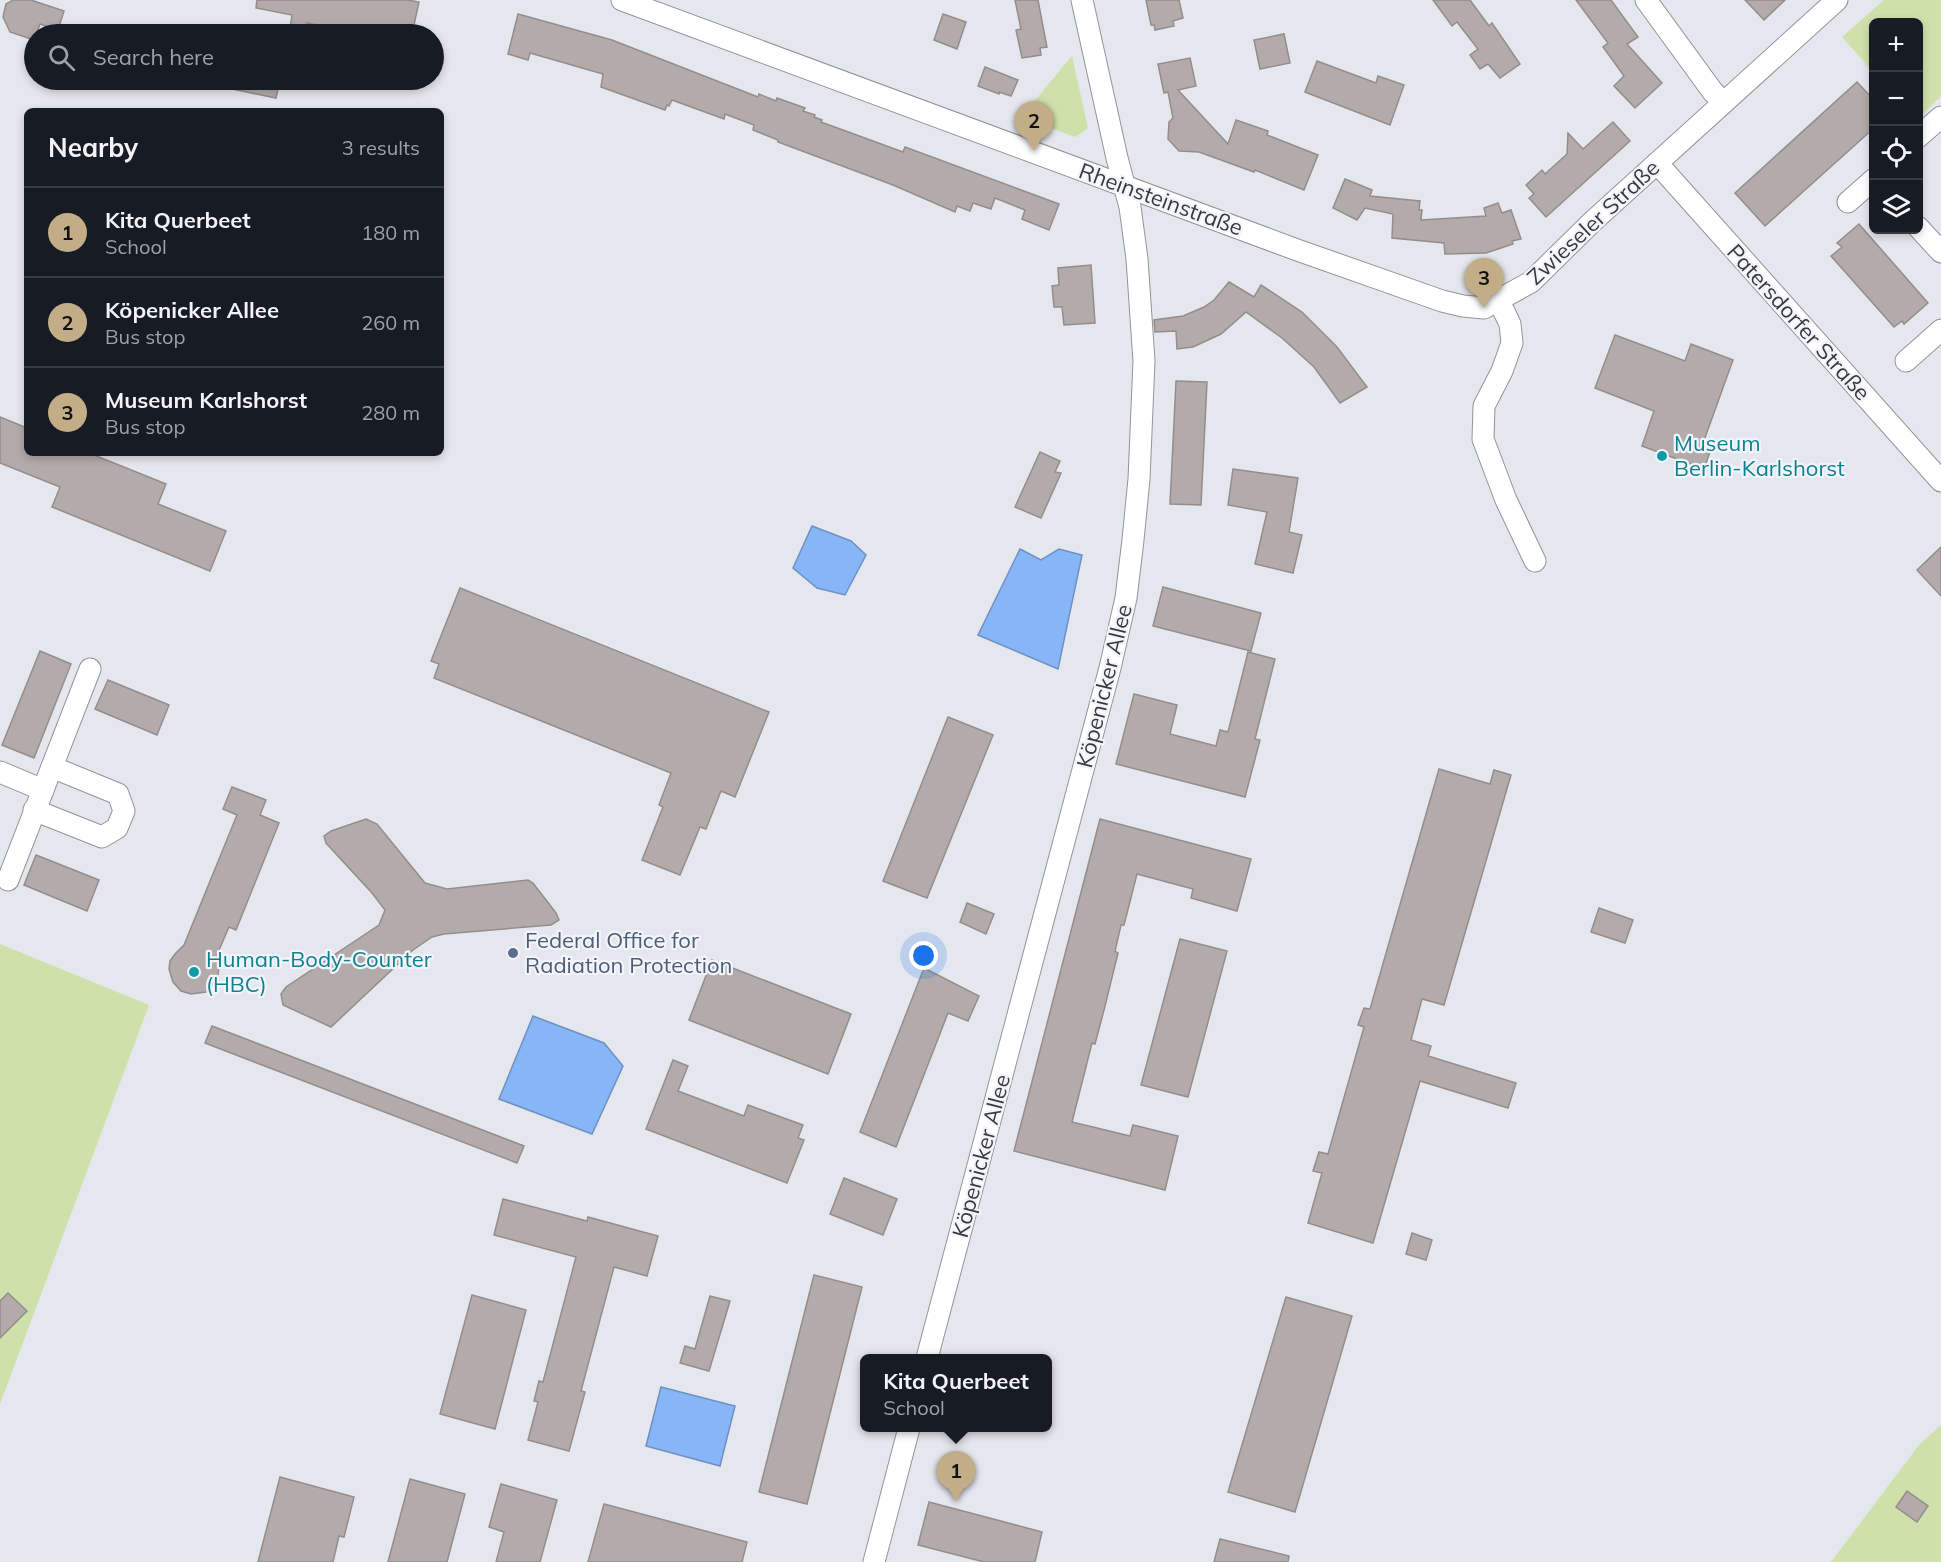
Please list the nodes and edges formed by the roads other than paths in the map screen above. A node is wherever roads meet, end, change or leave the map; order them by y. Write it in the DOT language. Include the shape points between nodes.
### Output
graph roads {
  1 [pos="622,0"];
  2 [pos="1082,0"];
  3 [pos="1646,0"];
  4 [pos="1837,0"];
  5 [pos="1723,102"];
  6 [pos="1941,117"];
  7 [pos="1923,133"];
  8 [pos="1657,163"];
  9 [pos="1873,180"];
  10 [pos="1124,185"];
  11 [pos="1848,202"];
  12 [pos="1923,232"];
  13 [pos="1941,252"];
  14 [pos="1499,301"];
  15 [pos="1941,330"];
  16 [pos="1906,362"];
  17 [pos="1941,481"];
  18 [pos="1535,561"];
  19 [pos="90,669"];
  20 [pos="52,767"];
  21 [pos="0,772"];
  22 [pos="43,789"];
  23 [pos="34,810"];
  24 [pos="8,880"];
  25 [pos="928,1354"];
  26 [pos="908,1432"];
  27 [pos="874,1562"];
  1 -- 10 [label="street, Rheinsteinstraße"];
  2 -- 10 [label="street, Köpenicker Allee"];
  3 -- 5 [label="street"];
  4 -- 5 [label="street, Zwieseler Straße"];
  5 -- 8 [label="street, Zwieseler Straße"];
  6 -- 7 [label="street"];
  8 -- 14 [label="street, Zwieseler Straße" via="1531,282"];
  8 -- 17 [label="street, Patersdorfer Straße"];
  9 -- 11 [label="street"];
  10 -- 14 [label="street, Rheinsteinstraße" via="1442,301 1484,308"];
  10 -- 25 [label="street, Köpenicker Allee" via="1135,236 1144,360 1139,479 1126,598"];
  12 -- 13 [label="street"];
  14 -- 18 [label="street" via="1510,324 1512,343 1484,406 1483,439"];
  15 -- 16 [label="street"];
  19 -- 20 [label="street"];
  20 -- 22 [label="street"];
  20 -- 23 [label="street" via="118,794 124,811 117,828 102,837"];
  21 -- 22 [label="street"];
  22 -- 23 [label="street"];
  23 -- 24 [label="street"];
  26 -- 27 [label="street"];
}
